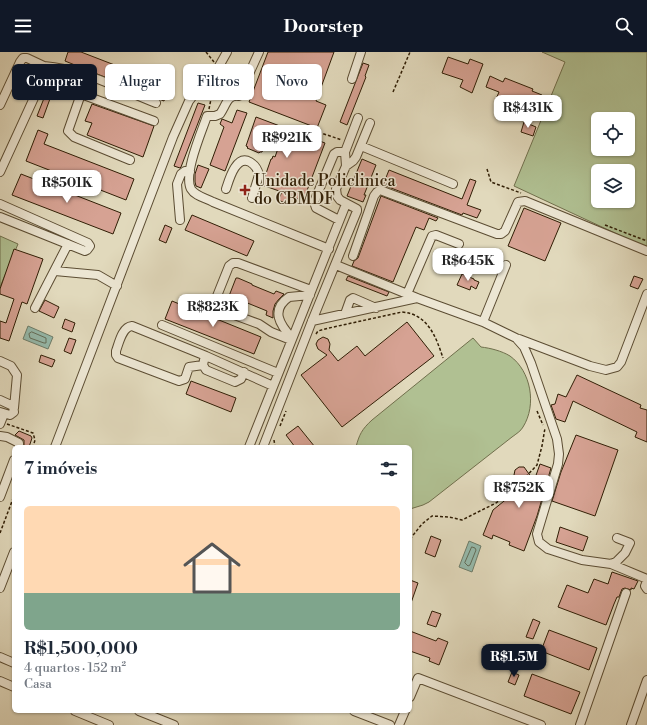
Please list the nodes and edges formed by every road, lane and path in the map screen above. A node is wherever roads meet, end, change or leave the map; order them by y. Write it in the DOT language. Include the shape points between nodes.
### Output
graph roads {
  1 [pos="226,52"];
  2 [pos="259,52"];
  3 [pos="361,52"];
  4 [pos="410,52"];
  5 [pos="19,64"];
  6 [pos="40,64"];
  7 [pos="12,79"];
  8 [pos="352,79"];
  9 [pos="97,80"];
  10 [pos="393,92"];
  11 [pos="33,100"];
  12 [pos="79,100"];
  13 [pos="97,100"];
  14 [pos="156,104"];
  15 [pos="0,105"];
  16 [pos="358,118"];
  17 [pos="154,121"];
  18 [pos="370,122"];
  19 [pos="309,129"];
  20 [pos="349,142"];
  21 [pos="361,146"];
  22 [pos="345,152"];
  23 [pos="130,160"];
  24 [pos="346,166"];
  25 [pos="0,169"];
  26 [pos="190,172"];
  27 [pos="453,184"];
  28 [pos="226,189"];
  29 [pos="252,198"];
  30 [pos="0,204"];
  31 [pos="346,204"];
  32 [pos="357,209"];
  33 [pos="368,212"];
  34 [pos="0,217"];
  35 [pos="180,220"];
  36 [pos="339,221"];
  37 [pos="350,229"];
  38 [pos="68,244"];
  39 [pos="459,244"];
  40 [pos="329,249"];
  41 [pos="647,251"];
  42 [pos="353,256"];
  43 [pos="336,265"];
  44 [pos="506,265"];
  45 [pos="55,271"];
  46 [pos="117,286"];
  47 [pos="310,293"];
  48 [pos="407,294"];
  49 [pos="647,294"];
  50 [pos="417,298"];
  51 [pos="35,308"];
  52 [pos="376,308"];
  53 [pos="345,314"];
  54 [pos="312,321"];
  55 [pos="483,322"];
  56 [pos="162,325"];
  57 [pos="314,335"];
  58 [pos="516,338"];
  59 [pos="292,339"];
  60 [pos="288,350"];
  61 [pos="299,353"];
  62 [pos="206,356"];
  63 [pos="443,358"];
  64 [pos="0,361"];
  65 [pos="203,365"];
  66 [pos="244,372"];
  67 [pos="278,373"];
  68 [pos="273,386"];
  69 [pos="0,400"];
  70 [pos="287,407"];
  71 [pos="14,408"];
  72 [pos="537,411"];
  73 [pos="1,418"];
  74 [pos="279,427"];
  75 [pos="0,436"];
  76 [pos="273,437"];
  77 [pos="19,445"];
  78 [pos="33,445"];
  79 [pos="56,445"];
  80 [pos="250,445"];
  81 [pos="264,445"];
  82 [pos="275,445"];
  83 [pos="12,465"];
  84 [pos="0,497"];
  85 [pos="12,501"];
  86 [pos="0,533"];
  87 [pos="412,536"];
  88 [pos="617,538"];
  89 [pos="12,557"];
  90 [pos="611,564"];
  91 [pos="647,580"];
  92 [pos="0,588"];
  93 [pos="647,588"];
  94 [pos="626,593"];
  95 [pos="0,657"];
  96 [pos="12,662"];
  97 [pos="647,680"];
  98 [pos="0,681"];
  99 [pos="12,686"];
  100 [pos="412,692"];
  101 [pos="80,713"];
  102 [pos="359,713"];
  103 [pos="404,713"];
  104 [pos="157,714"];
  105 [pos="109,725"];
  106 [pos="172,725"];
  107 [pos="390,725"];
  108 [pos="399,725"];
  109 [pos="541,725"];
  110 [pos="580,725"];
  111 [pos="631,725"];
  1 -- 46 [label="street" via="218,68 203,83 190,102 173,138"];
  2 -- 26 [label="street" via="239,96 228,99 218,116 207,116 193,155"];
  3 -- 8 [label="street"];
  4 -- 10 [label="path"];
  5 -- 6 [label="street" via="23,58 27,58"];
  7 -- 15 [label="street"];
  9 -- 14 [label="street"];
  11 -- 25 [label="street"];
  12 -- 23 [label="street" via="68,131 70,134"];
  13 -- 17 [label="street"];
  16 -- 20 [label="street"];
  18 -- 21 [label="street"];
  19 -- 20 [label="path"];
  20 -- 22 [label="street"];
  21 -- 24 [label="street" via="353,161"];
  21 -- 27 [label="street"];
  22 -- 24 [label="street"];
  22 -- 36 [label="street" via="334,154 314,202 316,208"];
  24 -- 31 [label="street" via="336,189 337,196"];
  26 -- 35 [label="street" via="180,174 177,184"];
  26 -- 40 [label="street" via="191,189 200,196"];
  28 -- 29 [label="street" via="235,167 246,160 256,167 259,175"];
  30 -- 38 [label="street" via="90,246 85,251"];
  31 -- 32 [label="street"];
  31 -- 36 [label="street"];
  32 -- 33 [label="street"];
  32 -- 37 [label="street"];
  33 -- 41 [label="street" via="374,196 380,190 501,234 505,231 518,202 525,201"];
  33 -- 42 [label="street"];
  34 -- 38 [label="street"];
  36 -- 37 [label="street"];
  36 -- 40 [label="street"];
  37 -- 43 [label="street"];
  38 -- 45 [label="street"];
  39 -- 48 [label="street" via="436,235 432,236"];
  40 -- 47 [label="street"];
  43 -- 48 [label="street"];
  43 -- 54 [label="street"];
  44 -- 55 [label="street"];
  45 -- 46 [label="street" via="98,275"];
  45 -- 51 [label="street"];
  46 -- 79 [label="street"];
  47 -- 59 [label="street"];
  47 -- 59 [label="street" via="289,297 281,305 279,319"];
  47 -- 59 [label="street" via="238,263 229,266 224,276 215,301 217,311 259,324 271,332"];
  48 -- 50 [label="street"];
  49 -- 58 [label="street" via="622,362 617,367 606,370 590,366"];
  50 -- 52 [label="street"];
  50 -- 55 [label="street"];
  52 -- 53 [label="street"];
  52 -- 53 [label="street" via="353,298"];
  53 -- 54 [label="street"];
  54 -- 61 [label="street"];
  55 -- 58 [label="street"];
  56 -- 67 [label="street"];
  57 -- 63 [label="path" via="329,328 402,312 411,313 430,328"];
  58 -- 90 [label="street" via="524,347 531,363 559,449 558,464 537,538 548,549 582,560"];
  59 -- 60 [label="street"];
  60 -- 61 [label="street"];
  60 -- 67 [label="street"];
  61 -- 81 [label="street"];
  62 -- 65 [label="street"];
  62 -- 65 [label="street" via="132,326 125,329 116,351 118,358 179,381 185,379 189,367"];
  62 -- 66 [label="street"];
  64 -- 71 [label="street" via="11,366 17,375"];
  65 -- 66 [label="street" via="206,370 235,382"];
  66 -- 68 [label="street"];
  67 -- 68 [label="street"];
  68 -- 80 [label="street"];
  69 -- 71 [label="street"];
  70 -- 74 [label="path"];
  71 -- 73 [label="street" via="13,414"];
  72 -- 87 [label="path" via="545,428 542,446 536,465 518,485 496,503 462,520 432,516"];
  73 -- 78 [label="path" via="32,433 35,440"];
  75 -- 77 [label="street" via="15,440"];
  76 -- 82 [label="path"];
  83 -- 84 [label="street"];
  85 -- 86 [label="path"];
  88 -- 90 [label="street" via="630,543 625,553"];
  89 -- 92 [label="street"];
  90 -- 91 [label="street"];
  91 -- 93 [label="street"];
  94 -- 110 [label="street"];
  95 -- 96 [label="street"];
  97 -- 111 [label="street"];
  98 -- 99 [label="street"];
  100 -- 109 [label="street" via="418,678"];
  101 -- 105 [label="street"];
  102 -- 107 [label="street"];
  103 -- 108 [label="street"];
  104 -- 106 [label="street"];
}
